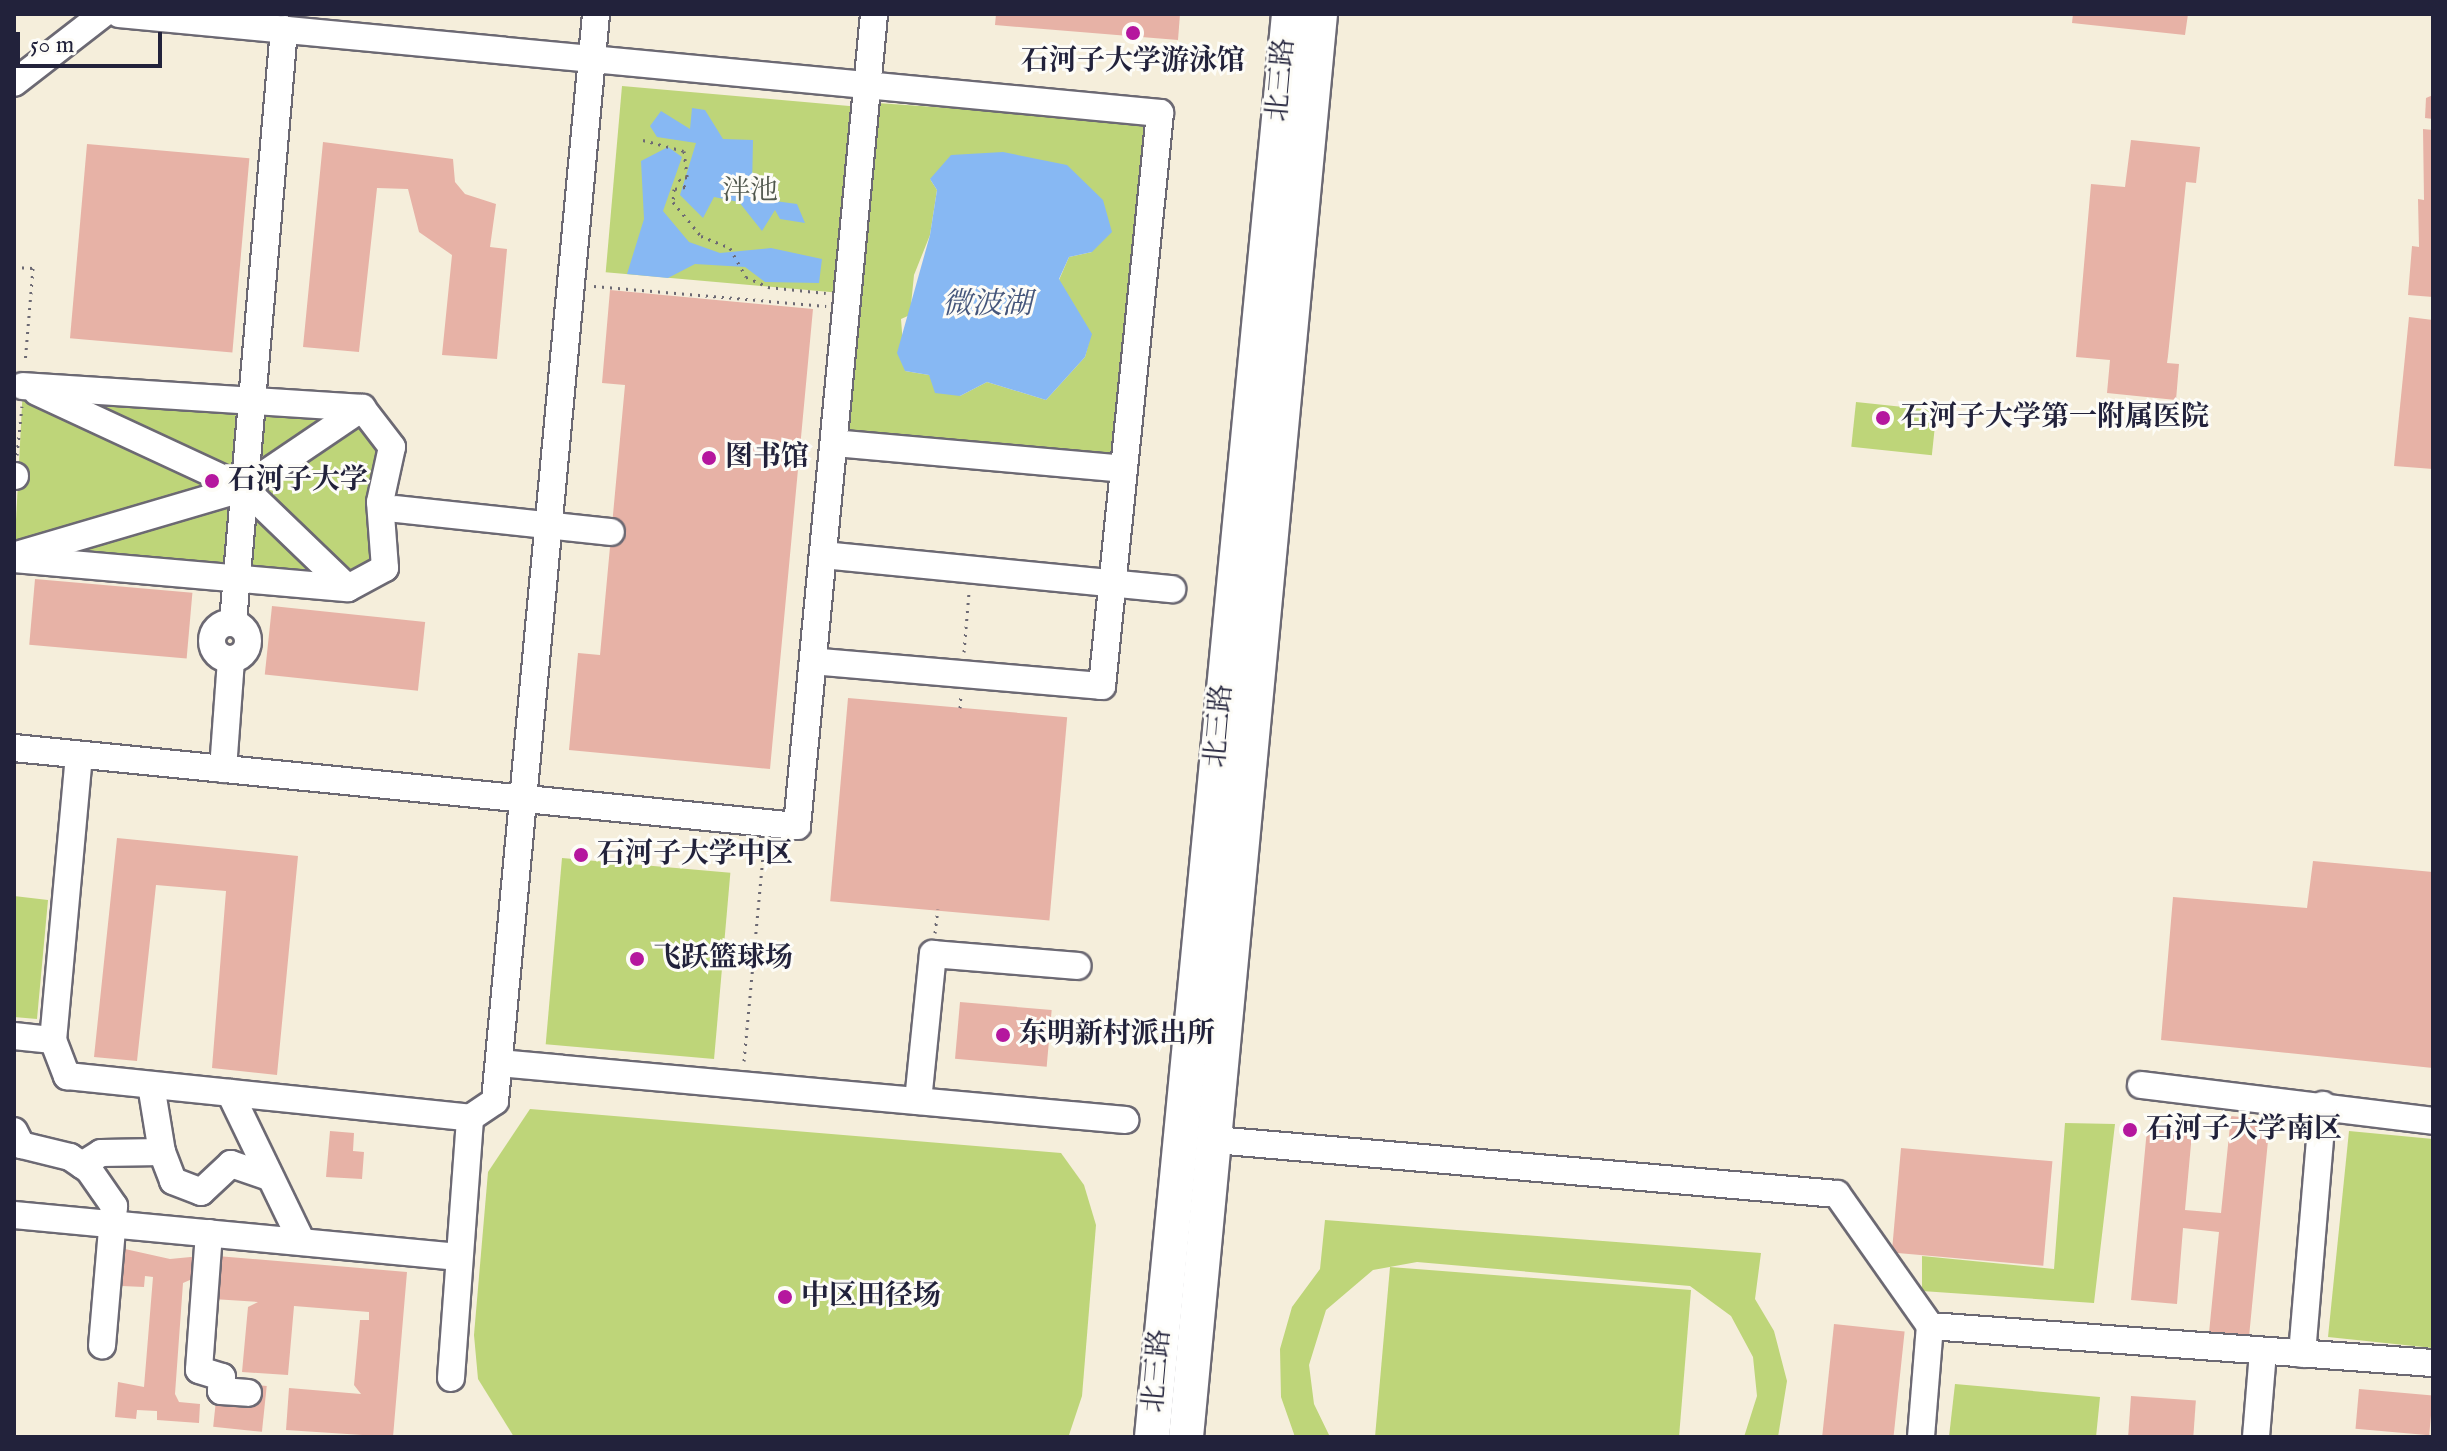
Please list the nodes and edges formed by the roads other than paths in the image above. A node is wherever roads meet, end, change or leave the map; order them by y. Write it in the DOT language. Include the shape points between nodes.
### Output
graph roads {
  1 [pos="103,14"];
  2 [pos="119,14"];
  3 [pos="596,14"];
  4 [pos="874,14"];
  5 [pos="1289,14"];
  6 [pos="1320,14"];
  7 [pos="178,17"];
  8 [pos="284,29"];
  9 [pos="592,57"];
  10 [pos="14,83"];
  11 [pos="867,88"];
  12 [pos="251,402"];
  13 [pos="362,408"];
  14 [pos="834,443"];
  15 [pos="1124,469"];
  16 [pos="244,488"];
  17 [pos="396,509"];
  18 [pos="548,525"];
  19 [pos="611,532"];
  20 [pos="823,555"];
  21 [pos="14,558"];
  22 [pos="237,578"];
  23 [pos="1112,583"];
  24 [pos="348,588"];
  25 [pos="1172,589"];
  26 [pos="813,661"];
  27 [pos="14,748"];
  28 [pos="79,755"];
  29 [pos="223,769"];
  30 [pos="522,799"];
  31 [pos="1078,966"];
  32 [pos="14,1036"];
  33 [pos="53,1040"];
  34 [pos="499,1063"];
  35 [pos="151,1085"];
  36 [pos="2141,1085"];
  37 [pos="230,1093"];
  38 [pos="918,1101"];
  39 [pos="2323,1105"];
  40 [pos="470,1118"];
  41 [pos="1125,1120"];
  42 [pos="2433,1121"];
  43 [pos="14,1131"];
  44 [pos="1215,1140"];
  45 [pos="162,1152"];
  46 [pos="82,1165"];
  47 [pos="269,1177"];
  48 [pos="14,1215"];
  49 [pos="114,1225"];
  50 [pos="209,1233"];
  51 [pos="302,1242"];
  52 [pos="459,1257"];
  53 [pos="1930,1326"];
  54 [pos="102,1345"];
  55 [pos="2263,1351"];
  56 [pos="2302,1354"];
  57 [pos="2433,1363"];
  58 [pos="451,1378"];
  59 [pos="248,1393"];
  60 [pos="1152,1437"];
  61 [pos="1186,1437"];
  62 [pos="1921,1437"];
  63 [pos="2256,1437"];
  1 -- 10 [label="lane"];
  2 -- 7 [label="lane"];
  3 -- 9 [label="lane"];
  4 -- 11 [label="lane"];
  5 -- 60 [label="main road, 北三路"];
  6 -- 44 [label="main road, 北三路"];
  7 -- 8 [label="lane"];
  8 -- 9 [label="lane"];
  8 -- 12 [label="lane"];
  9 -- 11 [label="lane"];
  9 -- 18 [label="lane"];
  11 -- 14 [label="lane"];
  11 -- 15 [label="lane" via="1160,113"];
  12 -- 13 [label="lane"];
  12 -- 16 [label="lane"];
  12 -- 16 [label="lane" via="23,386"];
  13 -- 16 [label="lane"];
  13 -- 24 [label="lane" via="392,447 380,502 385,568"];
  14 -- 15 [label="lane"];
  14 -- 20 [label="lane"];
  15 -- 23 [label="lane"];
  16 -- 21 [label="lane"];
  16 -- 22 [label="lane"];
  16 -- 24 [label="lane"];
  17 -- 18 [label="lane"];
  18 -- 19 [label="lane"];
  18 -- 30 [label="lane"];
  20 -- 23 [label="lane"];
  20 -- 26 [label="lane"];
  21 -- 22 [label="lane"];
  22 -- 24 [label="lane"];
  22 -- 29 [label="lane" via="233,622 249,642 231,659"];
  23 -- 25 [label="lane"];
  23 -- 26 [label="lane" via="1102,686"];
  26 -- 30 [label="lane" via="797,826"];
  27 -- 28 [label="lane"];
  28 -- 29 [label="lane"];
  28 -- 33 [label="lane"];
  29 -- 30 [label="lane"];
  30 -- 34 [label="lane"];
  31 -- 38 [label="lane" via="933,954"];
  32 -- 33 [label="lane"];
  33 -- 35 [label="lane" via="67,1076"];
  34 -- 38 [label="lane"];
  34 -- 40 [label="lane" via="495,1101"];
  35 -- 37 [label="lane"];
  35 -- 45 [label="lane"];
  36 -- 39 [label="lane"];
  37 -- 40 [label="lane"];
  37 -- 47 [label="lane"];
  38 -- 41 [label="lane"];
  39 -- 42 [label="lane"];
  39 -- 56 [label="lane"];
  40 -- 52 [label="lane"];
  43 -- 46 [label="lane" via="21,1145"];
  44 -- 53 [label="lane" via="1837,1194"];
  44 -- 61 [label="main road, 北三路"];
  45 -- 46 [label="lane" via="101,1153"];
  45 -- 47 [label="lane" via="173,1181 201,1192 231,1164"];
  46 -- 49 [label="lane" via="105,1187"];
  47 -- 51 [label="lane"];
  48 -- 49 [label="lane"];
  49 -- 50 [label="lane"];
  49 -- 54 [label="lane"];
  50 -- 51 [label="lane"];
  50 -- 59 [label="lane" via="199,1370 222,1377 221,1391"];
  51 -- 52 [label="lane"];
  52 -- 58 [label="lane"];
  53 -- 55 [label="lane"];
  53 -- 62 [label="lane"];
  55 -- 56 [label="lane"];
  55 -- 63 [label="lane"];
  56 -- 57 [label="lane"];
}
